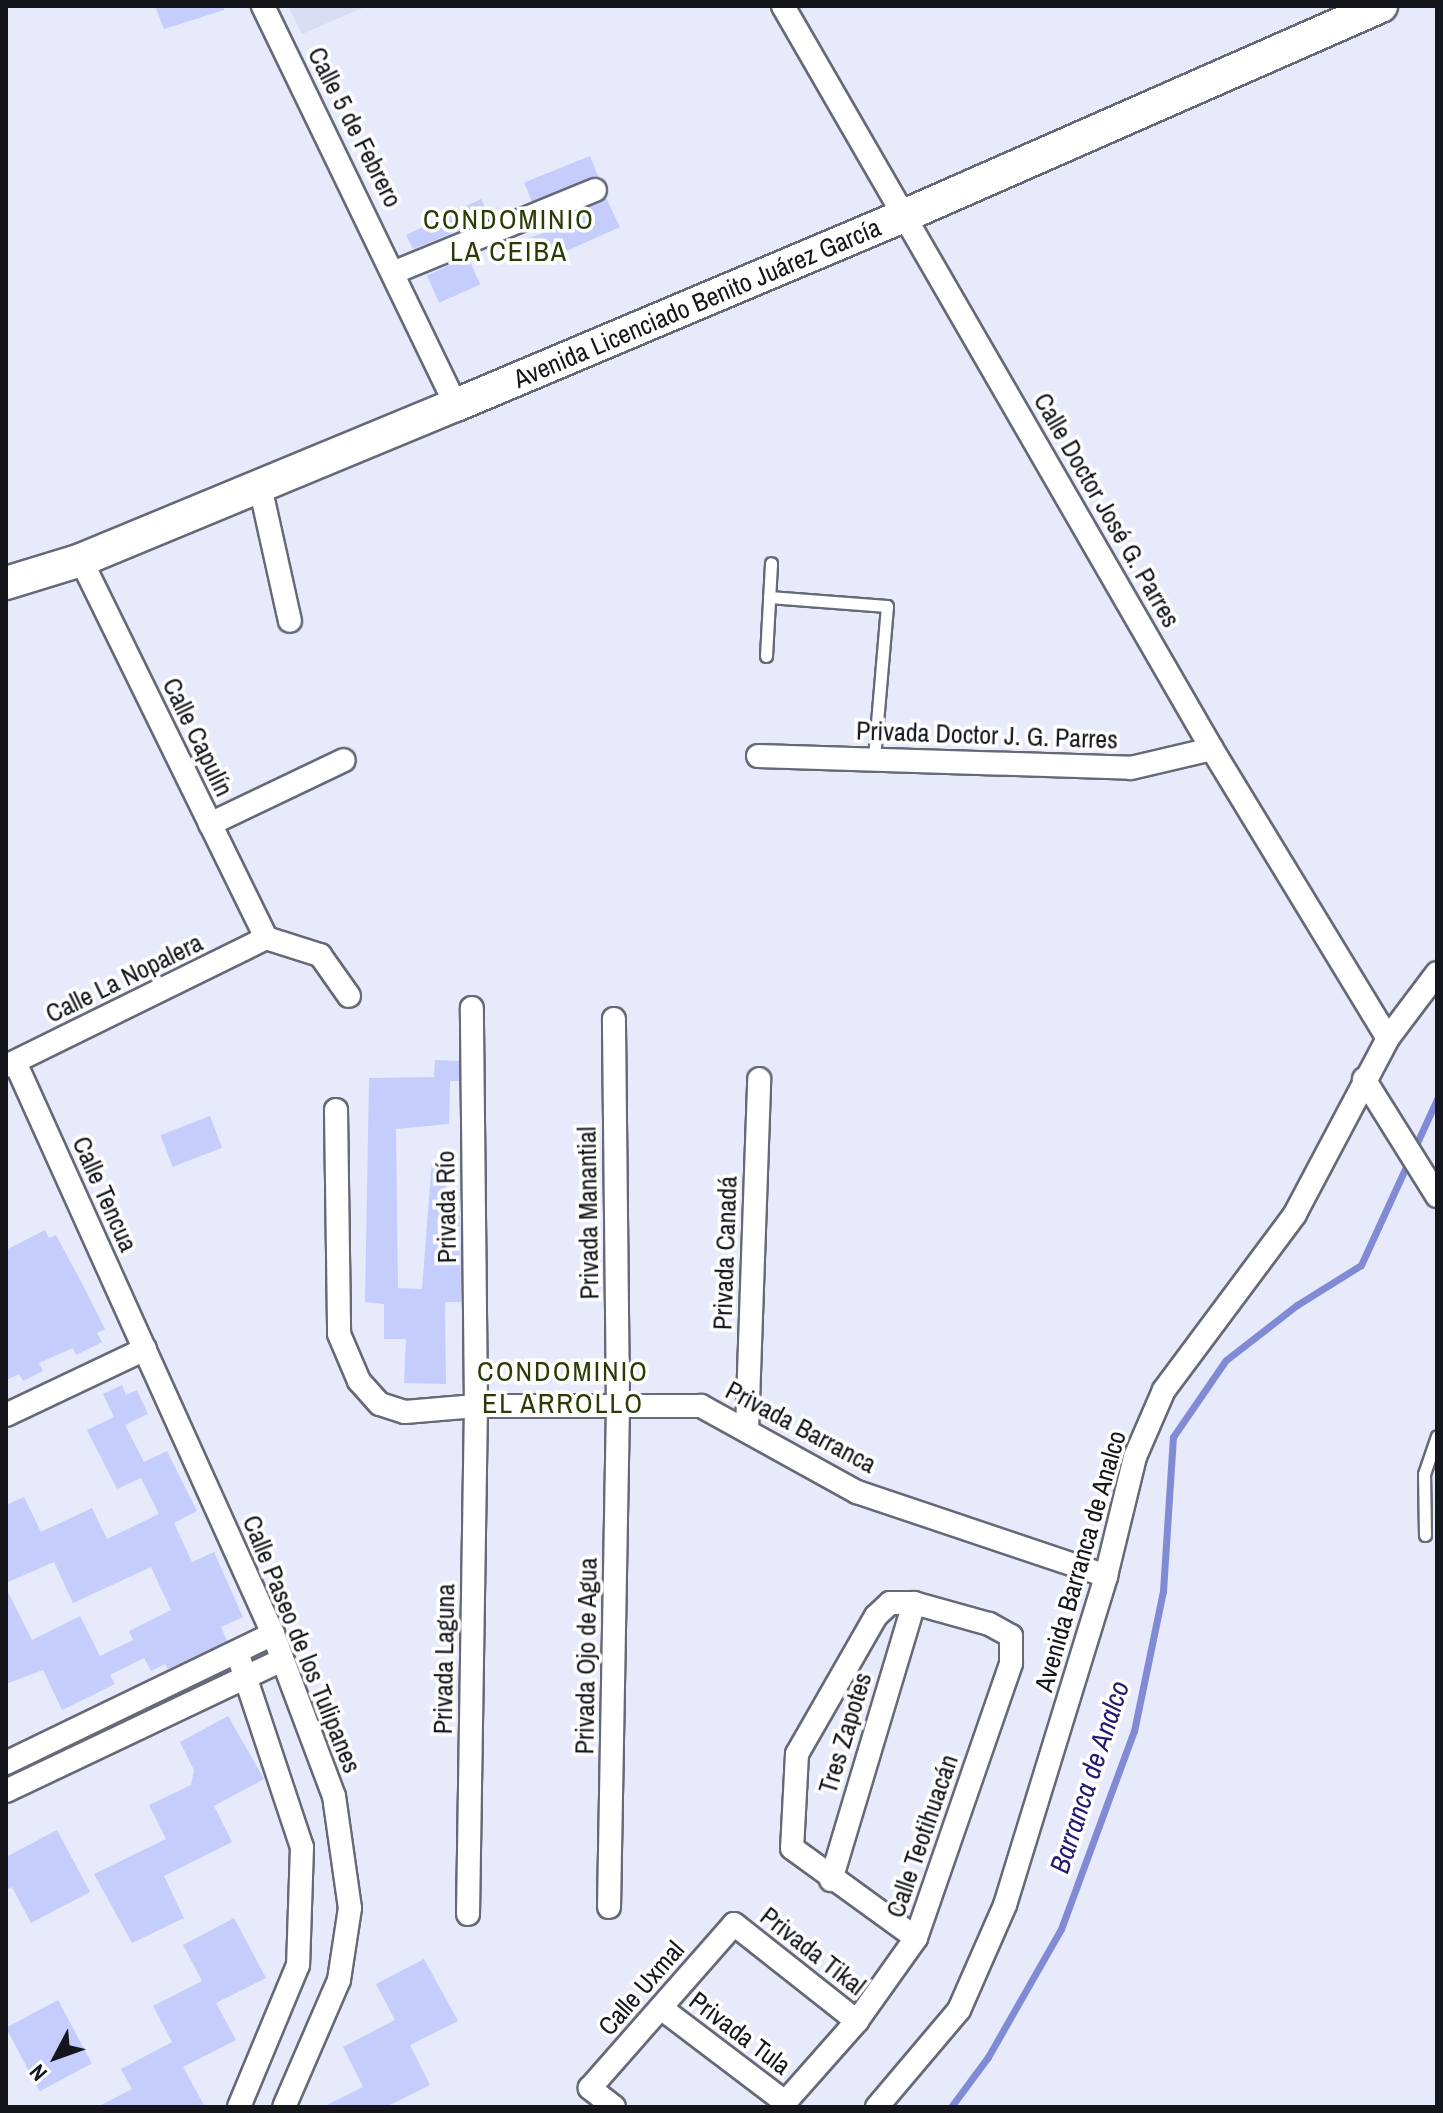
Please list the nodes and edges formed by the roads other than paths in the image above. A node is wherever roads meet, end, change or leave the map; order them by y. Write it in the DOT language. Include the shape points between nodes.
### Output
graph roads {
  1 [pos="263,6"];
  2 [pos="783,6"];
  3 [pos="1381,6"];
  4 [pos="595,190"];
  5 [pos="906,215"];
  6 [pos="395,272"];
  7 [pos="456,405"];
  8 [pos="260,486"];
  9 [pos="81,560"];
  10 [pos="771,563"];
  11 [pos="6,583"];
  12 [pos="769,597"];
  13 [pos="290,621"];
  14 [pos="766,656"];
  15 [pos="1212,749"];
  16 [pos="758,756"];
  17 [pos="874,759"];
  18 [pos="344,760"];
  19 [pos="210,824"];
  20 [pos="266,938"];
  21 [pos="1437,973"];
  22 [pos="349,996"];
  23 [pos="472,1008"];
  24 [pos="614,1019"];
  25 [pos="1388,1038"];
  26 [pos="10,1064"];
  27 [pos="759,1079"];
  28 [pos="1364,1079"];
  29 [pos="336,1110"];
  30 [pos="1437,1196"];
  31 [pos="145,1349"];
  32 [pos="476,1406"];
  33 [pos="618,1407"];
  34 [pos="6,1415"];
  35 [pos="747,1430"];
  36 [pos="1437,1436"];
  37 [pos="1425,1535"];
  38 [pos="1106,1576"];
  39 [pos="914,1603"];
  40 [pos="273,1634"];
  41 [pos="237,1652"];
  42 [pos="282,1660"];
  43 [pos="248,1677"];
  44 [pos="6,1763"];
  45 [pos="6,1791"];
  46 [pos="831,1880"];
  47 [pos="609,1907"];
  48 [pos="468,1914"];
  49 [pos="734,1924"];
  50 [pos="916,1938"];
  51 [pos="661,2008"];
  52 [pos="857,2021"];
  53 [pos="783,2105"];
  54 [pos="239,2107"];
  55 [pos="284,2107"];
  56 [pos="614,2107"];
  57 [pos="877,2107"];
  1 -- 6 [label="street, Calle 5 de Febrero"];
  2 -- 5 [label="street, Calle Doctor José G. Parres"];
  3 -- 5 [label="main road, Avenida Licenciado Benito Juárez García"];
  4 -- 6 [label="street"];
  5 -- 7 [label="main road, Avenida Licenciado Benito Juárez García"];
  5 -- 15 [label="street, Calle Doctor José G. Parres"];
  6 -- 7 [label="street, Calle 5 de Febrero"];
  7 -- 8 [label="main road, Avenida Licenciado Benito Juárez García"];
  8 -- 9 [label="main road, Avenida Licenciado Benito Juárez García"];
  8 -- 13 [label="street"];
  9 -- 11 [label="main road, Avenida Licenciado Benito Juárez García"];
  9 -- 19 [label="street, Calle Capulín"];
  10 -- 12 [label="lane"];
  12 -- 14 [label="lane"];
  12 -- 17 [label="lane" via="887,606"];
  15 -- 17 [label="street, Privada Doctor J. G. Parres" via="1131,768"];
  15 -- 25 [label="street, Calle Doctor José G. Parres"];
  16 -- 17 [label="street, Privada Doctor J. G. Parres"];
  18 -- 19 [label="street"];
  19 -- 20 [label="street, Calle Capulín"];
  20 -- 22 [label="street" via="320,955"];
  20 -- 26 [label="street, Calle La Nopalera"];
  21 -- 25 [label="street, Avenida Barranca de Analco"];
  23 -- 32 [label="street, Privada Río"];
  24 -- 33 [label="street, Privada Manantial"];
  25 -- 28 [label="street, Avenida Barranca de Analco"];
  26 -- 31 [label="street, Calle Tencua"];
  27 -- 35 [label="street, Privada Canadá"];
  28 -- 30 [label="street"];
  28 -- 38 [label="street, Avenida Barranca de Analco" via="1295,1214 1164,1390 1135,1457"];
  29 -- 32 [label="street, Privada Barranca" via="339,1334 359,1381 380,1404 405,1412"];
  31 -- 34 [label="street"];
  31 -- 40 [label="street, Calle Paseo de los Tulipanes"];
  32 -- 33 [label="street, Privada Barranca"];
  32 -- 48 [label="street, Privada Laguna"];
  33 -- 35 [label="street, Privada Barranca" via="701,1406"];
  33 -- 47 [label="street, Privada Ojo de Agua"];
  35 -- 38 [label="street, Privada Barranca" via="857,1492"];
  36 -- 37 [label="lane" via="1424,1474"];
  38 -- 57 [label="street, Avenida Barranca de Analco" via="1005,1905 959,2010"];
  39 -- 46 [label="street, Tres Zapotes"];
  39 -- 46 [label="street" via="890,1603 876,1616 797,1754 792,1848"];
  39 -- 50 [label="street, Calle Teotihuacán" via="989,1624 1011,1636 1011,1663"];
  40 -- 41 [label="street"];
  40 -- 42 [label="street, Calle Paseo de los Tulipanes"];
  41 -- 43 [label="street"];
  41 -- 44 [label="street"];
  42 -- 43 [label="street"];
  42 -- 55 [label="street, Calle Paseo de los Tulipanes" via="334,1796 350,1908 339,1980"];
  43 -- 45 [label="street"];
  43 -- 54 [label="street" via="302,1847 298,1965"];
  46 -- 50 [label="street"];
  49 -- 51 [label="street, Calle Uxmal"];
  49 -- 52 [label="street, Privada Tikal"];
  50 -- 52 [label="street, Calle Teotihuacán"];
  51 -- 53 [label="street, Privada Tula"];
  51 -- 56 [label="street, Calle Uxmal" via="590,2088"];
  52 -- 53 [label="street, Calle Teotihuacán"];
}
